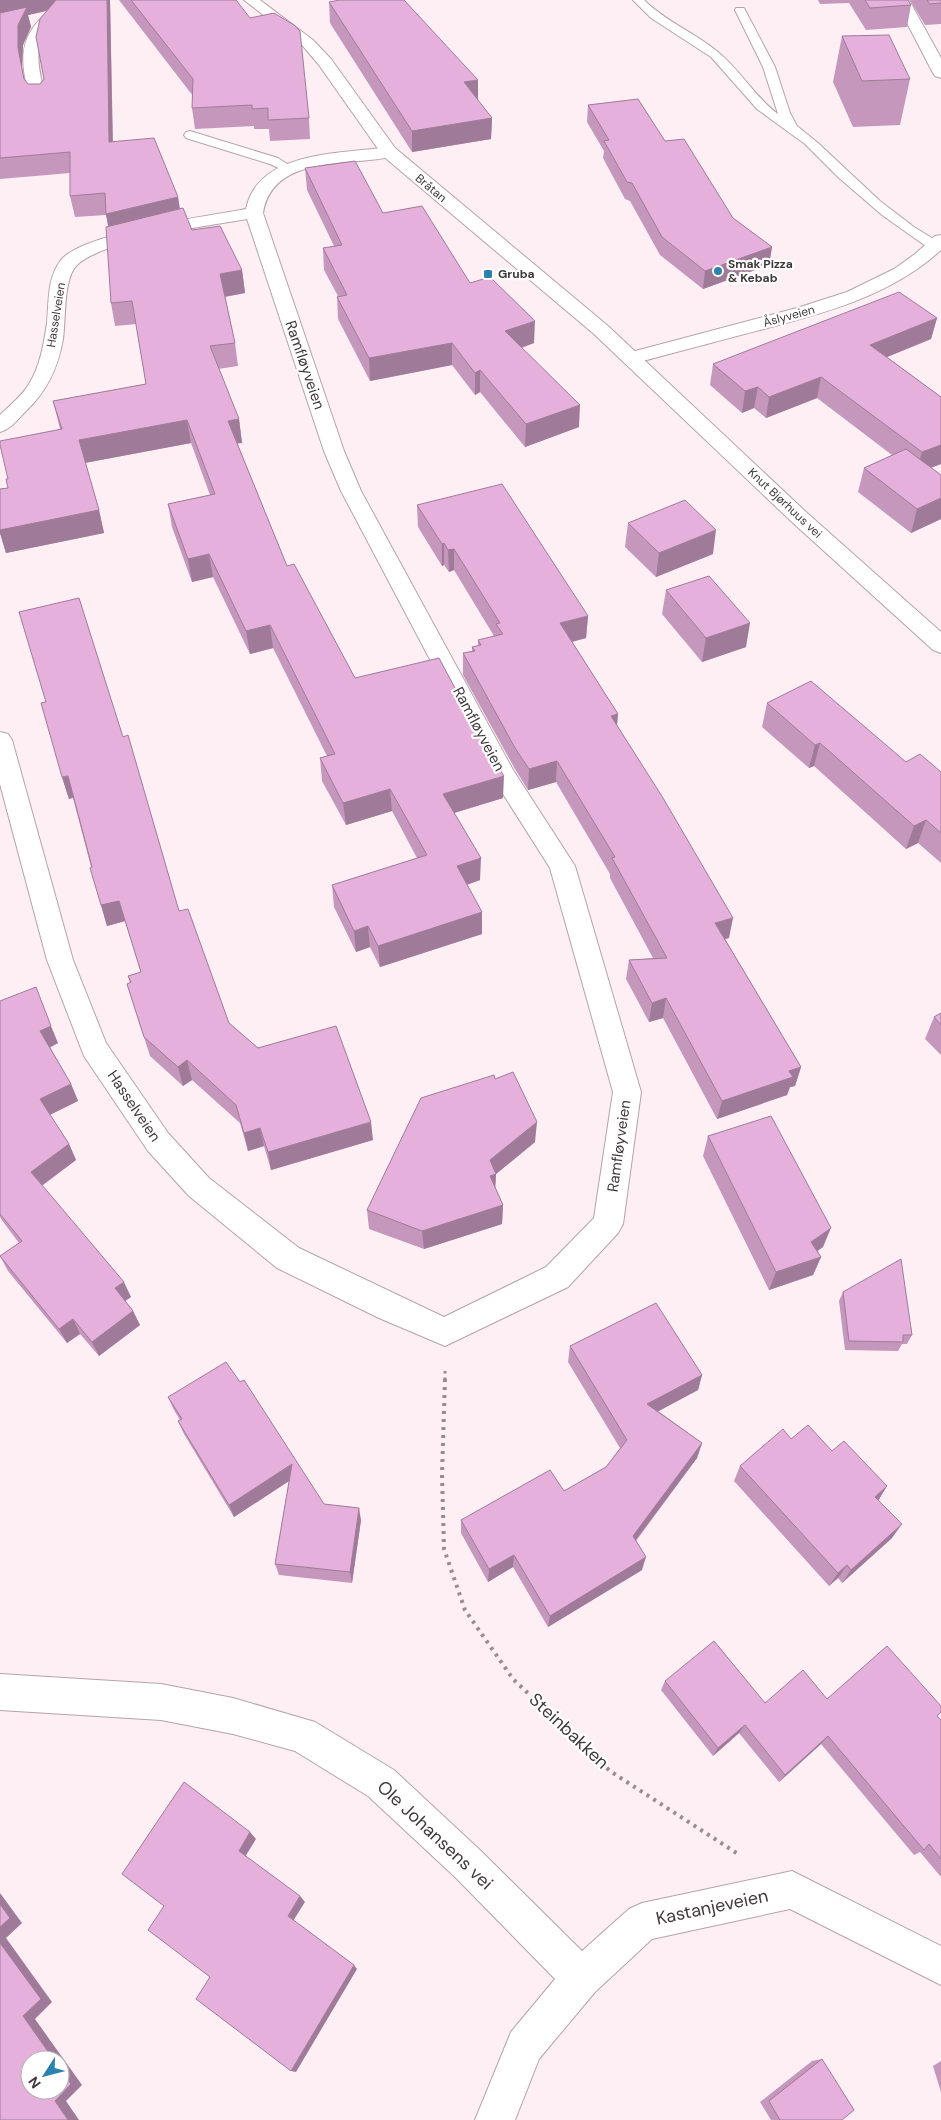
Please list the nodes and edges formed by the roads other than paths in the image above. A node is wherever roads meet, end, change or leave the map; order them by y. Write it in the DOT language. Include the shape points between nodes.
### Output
graph roads {
  1 [pos="74,0"];
  2 [pos="251,0"];
  3 [pos="638,0"];
  4 [pos="902,0"];
  5 [pos="740,10"];
  6 [pos="49,17"];
  7 [pos="31,21"];
  8 [pos="941,73"];
  9 [pos="38,100"];
  10 [pos="792,128"];
  11 [pos="190,135"];
  12 [pos="389,152"];
  13 [pos="289,168"];
  14 [pos="254,213"];
  15 [pos="939,245"];
  16 [pos="631,358"];
  17 [pos="0,426"];
  18 [pos="941,646"];
  19 [pos="0,740"];
  20 [pos="446,1332"];
  21 [pos="0,1692"];
  22 [pos="941,1966"];
  23 [pos="581,1978"];
  24 [pos="495,2120"];
  1 -- 6 [label="street"];
  2 -- 12 [label="street, Bråtan" via="308,43"];
  3 -- 10 [label="lane, Åslyveien" via="642,6 717,56 753,100"];
  4 -- 8 [label="street"];
  5 -- 10 [label="lane, Åslyveien" via="769,67 784,114"];
  6 -- 7 [label="street"];
  6 -- 9 [label="street" via="33,41 30,52"];
  10 -- 15 [label="lane, Åslyveien" via="890,217 907,230"];
  11 -- 13 [label="lane"];
  12 -- 13 [label="street"];
  12 -- 16 [label="street, Bråtan"];
  13 -- 14 [label="street" via="268,183 258,196"];
  14 -- 17 [label="street, Hasselveien" via="128,237 72,258 64,269 49,358 38,385"];
  14 -- 20 [label="street, Ramfløyveien" via="334,451 351,491 504,775 562,866 627,1092 608,1224 557,1277"];
  15 -- 16 [label="street, Åslyveien" via="886,282 854,296"];
  16 -- 18 [label="street, Knut Bjørhuus vei"];
  19 -- 20 [label="street, Hasselveien" via="60,960 94,1048 158,1142 199,1187 288,1258"];
  21 -- 23 [label="street, Ole Johansens vei" via="161,1702 233,1716 302,1735 381,1782"];
  22 -- 23 [label="street, Kastanjeveien" via="792,1890 642,1922"];
  23 -- 24 [label="street, Kastanjeveien" via="525,2046"];
}
